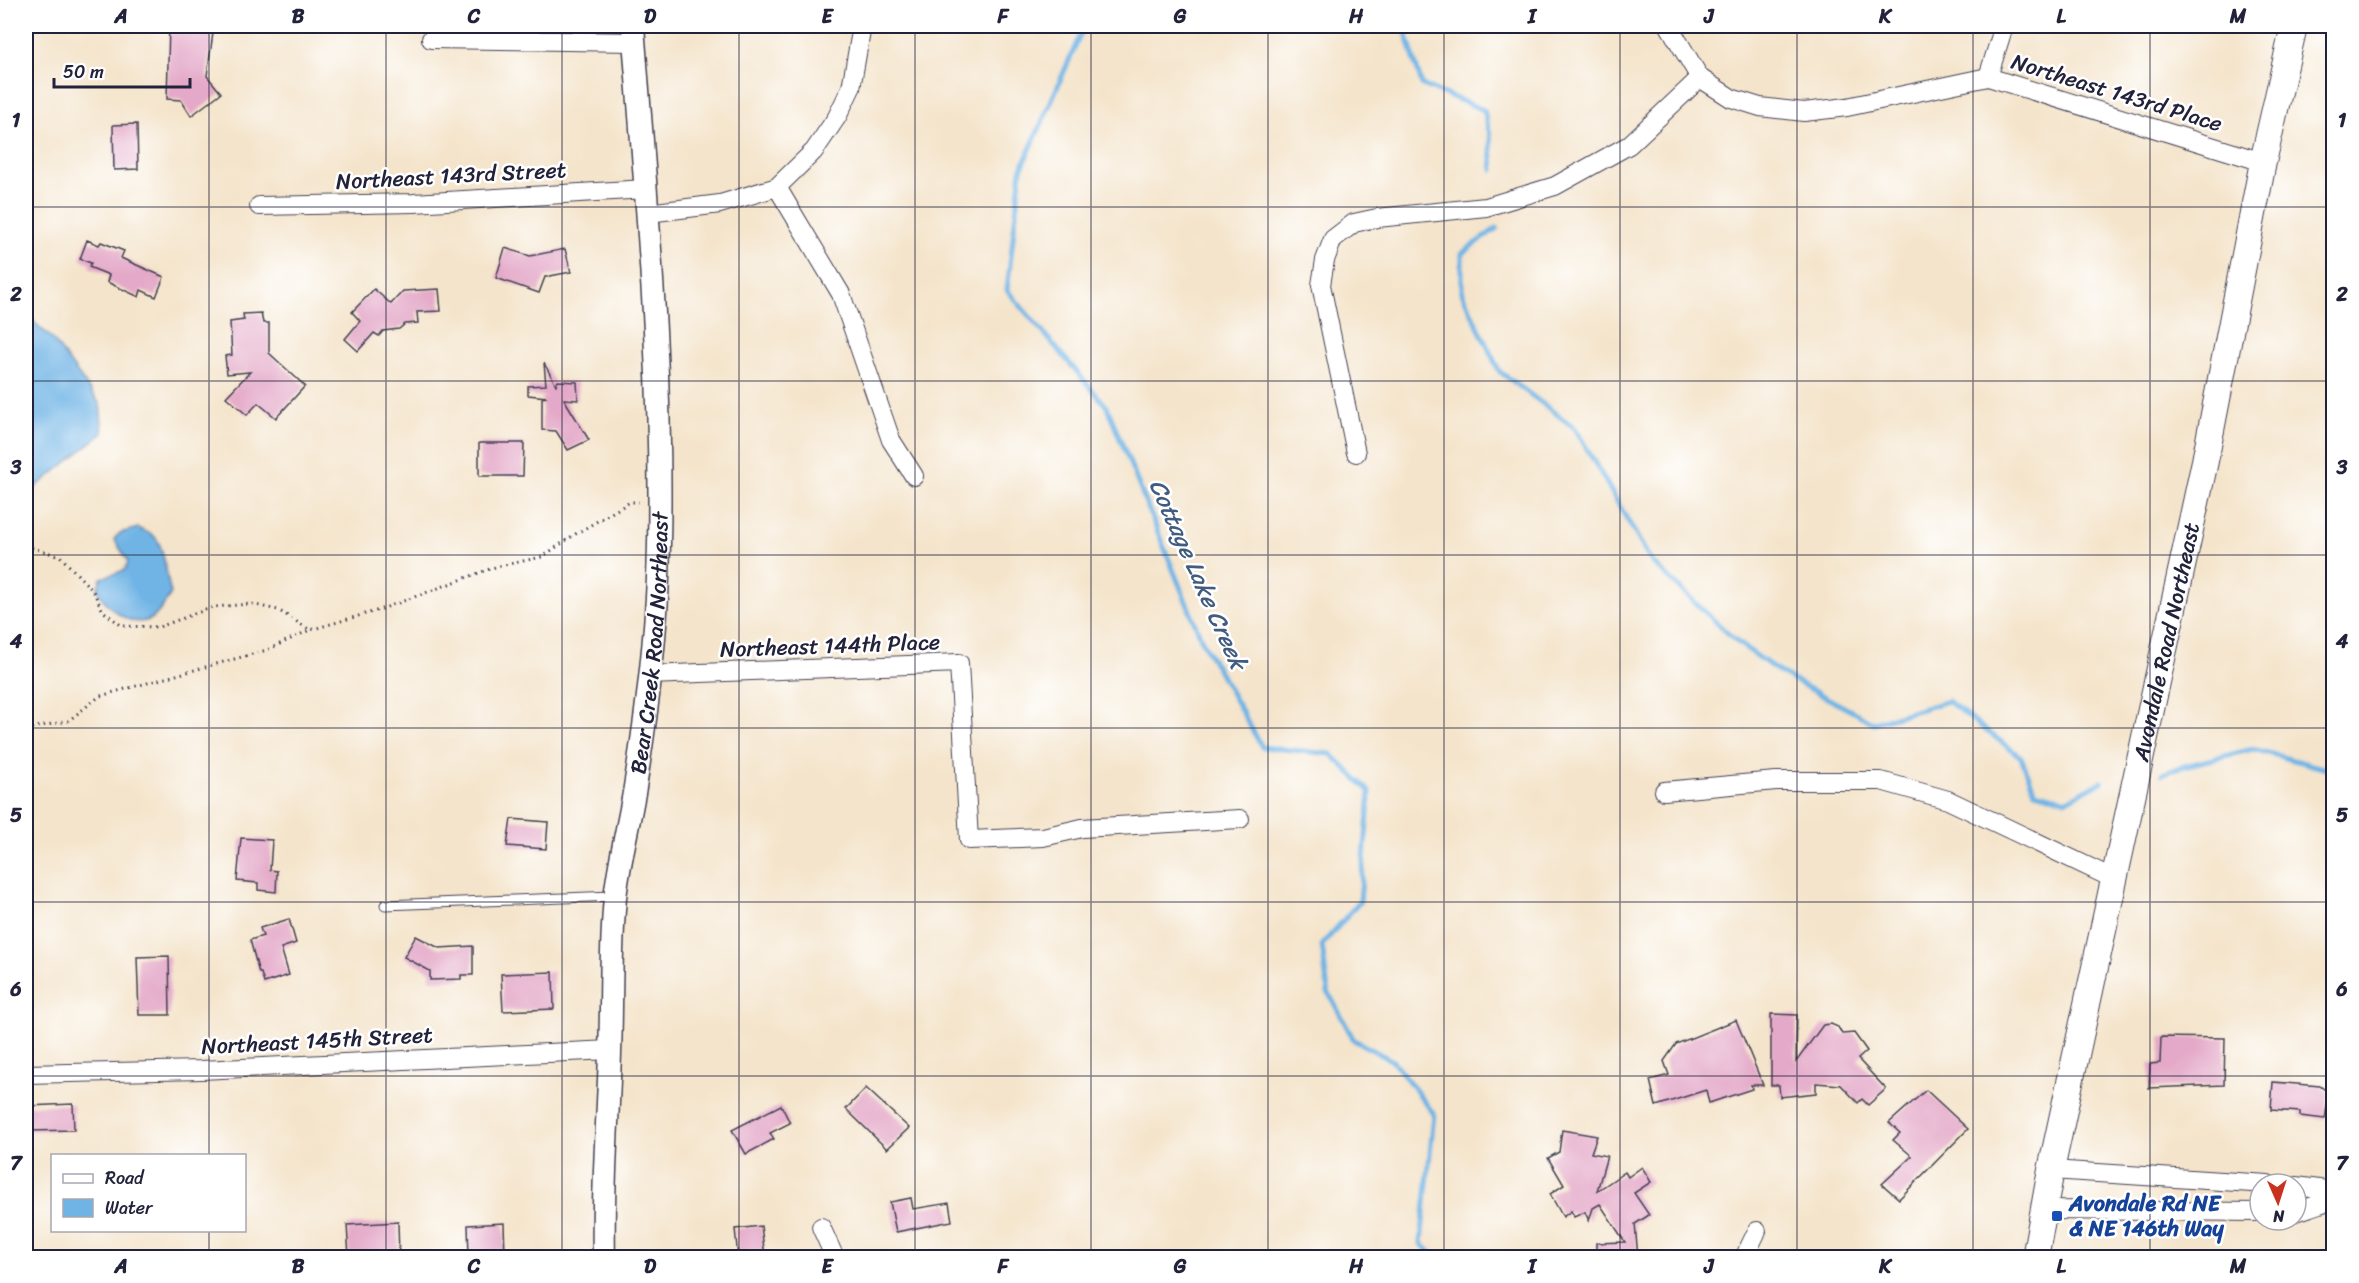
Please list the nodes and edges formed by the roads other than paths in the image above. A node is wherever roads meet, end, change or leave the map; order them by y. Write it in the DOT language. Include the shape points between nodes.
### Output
graph roads {
  1 [pos="862,26"];
  2 [pos="1669,26"];
  3 [pos="2004,26"];
  4 [pos="2294,26"];
  5 [pos="634,34"];
  6 [pos="431,39"];
  7 [pos="1988,77"];
  8 [pos="1700,78"];
  9 [pos="2263,162"];
  10 [pos="777,187"];
  11 [pos="646,189"];
  12 [pos="259,206"];
  13 [pos="648,213"];
  14 [pos="1356,453"];
  15 [pos="914,476"];
  16 [pos="649,675"];
  17 [pos="1664,791"];
  18 [pos="1240,819"];
  19 [pos="2114,879"];
  20 [pos="615,896"];
  21 [pos="385,905"];
  22 [pos="610,1050"];
  23 [pos="26,1074"];
  24 [pos="2052,1170"];
  25 [pos="2248,1183"];
  26 [pos="2308,1188"];
  27 [pos="2334,1191"];
  28 [pos="2334,1199"];
  29 [pos="2308,1208"];
  30 [pos="2044,1210"];
  31 [pos="2248,1212"];
  32 [pos="821,1227"];
  33 [pos="1758,1231"];
  34 [pos="604,1257"];
  35 [pos="835,1257"];
  36 [pos="1744,1257"];
  37 [pos="2035,1257"];
  1 -- 10 [label="street" via="851,88 837,117 814,151"];
  2 -- 8 [label="street"];
  3 -- 7 [label="street"];
  4 -- 9 [label="main road, Avondale Road Northeast"];
  5 -- 6 [label="street"];
  5 -- 11 [label="street, Bear Creek Road Northeast"];
  7 -- 8 [label="street, Northeast 143rd Place" via="1847,107 1804,112 1760,107 1731,98"];
  7 -- 9 [label="street, Northeast 143rd Place"];
  8 -- 14 [label="street" via="1629,145 1555,186 1486,207 1354,223 1333,239 1321,285"];
  9 -- 19 [label="main road, Avondale Road Northeast" via="2205,461"];
  10 -- 13 [label="street" via="720,204"];
  10 -- 15 [label="street" via="841,294 891,440"];
  11 -- 12 [label="street, Northeast 143rd Street" via="419,203"];
  11 -- 13 [label="street, Bear Creek Road Northeast"];
  13 -- 16 [label="street, Bear Creek Road Northeast" via="659,502 658,580"];
  16 -- 18 [label="street, Northeast 144th Place" via="959,663 969,840 1043,837 1082,828"];
  16 -- 20 [label="street, Bear Creek Road Northeast" via="635,787"];
  17 -- 19 [label="street" via="1776,781 1881,781 1948,800"];
  19 -- 24 [label="main road, Avondale Road Northeast"];
  20 -- 21 [label="lane"];
  20 -- 22 [label="street, Bear Creek Road Northeast"];
  22 -- 23 [label="street, Northeast 145th Street" via="201,1070"];
  22 -- 34 [label="street, Bear Creek Road Northeast" via="602,1201"];
  24 -- 25 [label="street"];
  24 -- 30 [label="main road, Avondale Road Northeast"];
  26 -- 27 [label="street"];
  28 -- 29 [label="street"];
  30 -- 31 [label="street"];
  30 -- 37 [label="main road, Avondale Road Northeast"];
  32 -- 35 [label="street"];
  33 -- 36 [label="street"];
}
